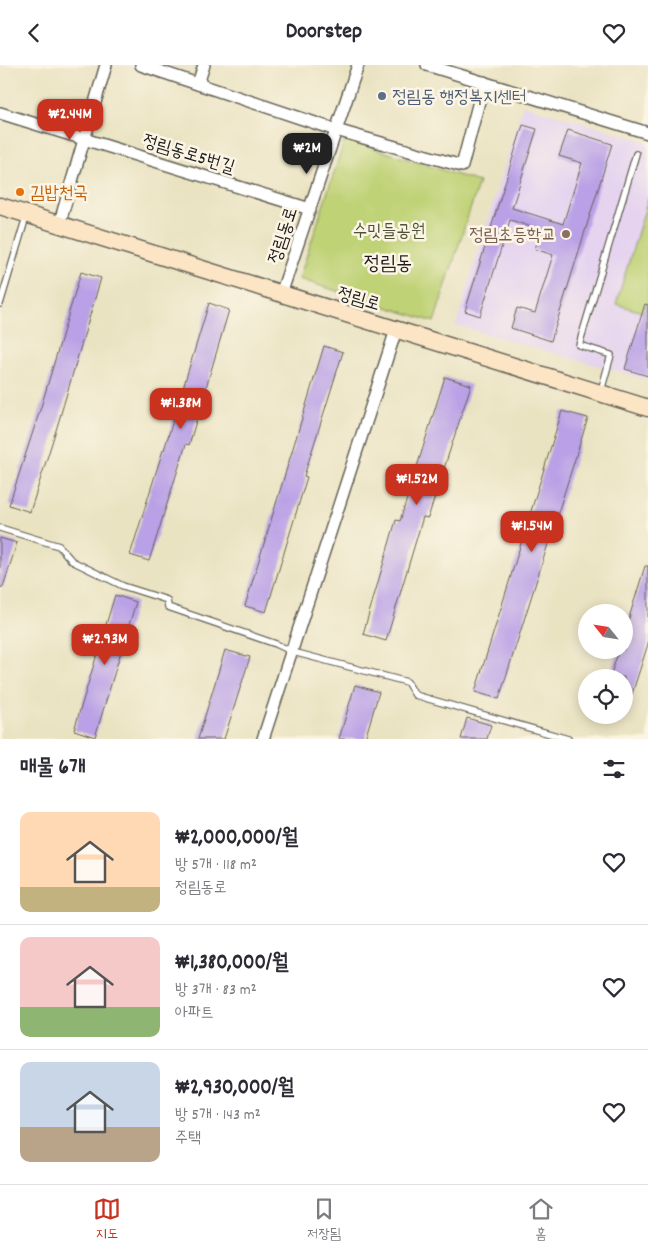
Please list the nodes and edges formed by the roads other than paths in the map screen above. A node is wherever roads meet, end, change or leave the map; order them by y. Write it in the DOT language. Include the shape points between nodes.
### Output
graph roads {
  1 [pos="106,65"];
  2 [pos="142,65"];
  3 [pos="204,65"];
  4 [pos="358,65"];
  5 [pos="426,65"];
  6 [pos="484,82"];
  7 [pos="198,84"];
  8 [pos="0,113"];
  9 [pos="336,130"];
  10 [pos="648,133"];
  11 [pos="84,139"];
  12 [pos="636,153"];
  13 [pos="0,206"];
  14 [pos="310,209"];
  15 [pos="27,215"];
  16 [pos="59,225"];
  17 [pos="281,294"];
  18 [pos="0,304"];
  19 [pos="396,330"];
  20 [pos="600,393"];
  21 [pos="648,408"];
  22 [pos="0,528"];
  23 [pos="292,652"];
  24 [pos="263,739"];
  25 [pos="568,739"];
  1 -- 11 [label="street"];
  2 -- 7 [label="street"];
  3 -- 7 [label="street"];
  4 -- 9 [label="street, 정림동로"];
  5 -- 6 [label="street"];
  6 -- 9 [label="street" via="462,166"];
  6 -- 10 [label="street"];
  7 -- 9 [label="street"];
  8 -- 11 [label="street, 정림동로5번길"];
  9 -- 14 [label="street, 정림동로"];
  11 -- 14 [label="street, 정림동로5번길"];
  11 -- 16 [label="street"];
  12 -- 20 [label="lane" via="579,345 611,355"];
  13 -- 15 [label="main road, 정림로"];
  14 -- 17 [label="street, 정림동로"];
  15 -- 16 [label="main road, 정림로"];
  15 -- 18 [label="lane"];
  16 -- 17 [label="main road, 정림로"];
  17 -- 19 [label="main road, 정림로"];
  19 -- 20 [label="main road, 정림로"];
  19 -- 23 [label="street"];
  20 -- 21 [label="main road, 정림로"];
  22 -- 23 [label="lane" via="59,546 72,561 123,586 167,600 168,607"];
  23 -- 24 [label="street"];
  23 -- 25 [label="lane" via="407,682 416,695"];
}
